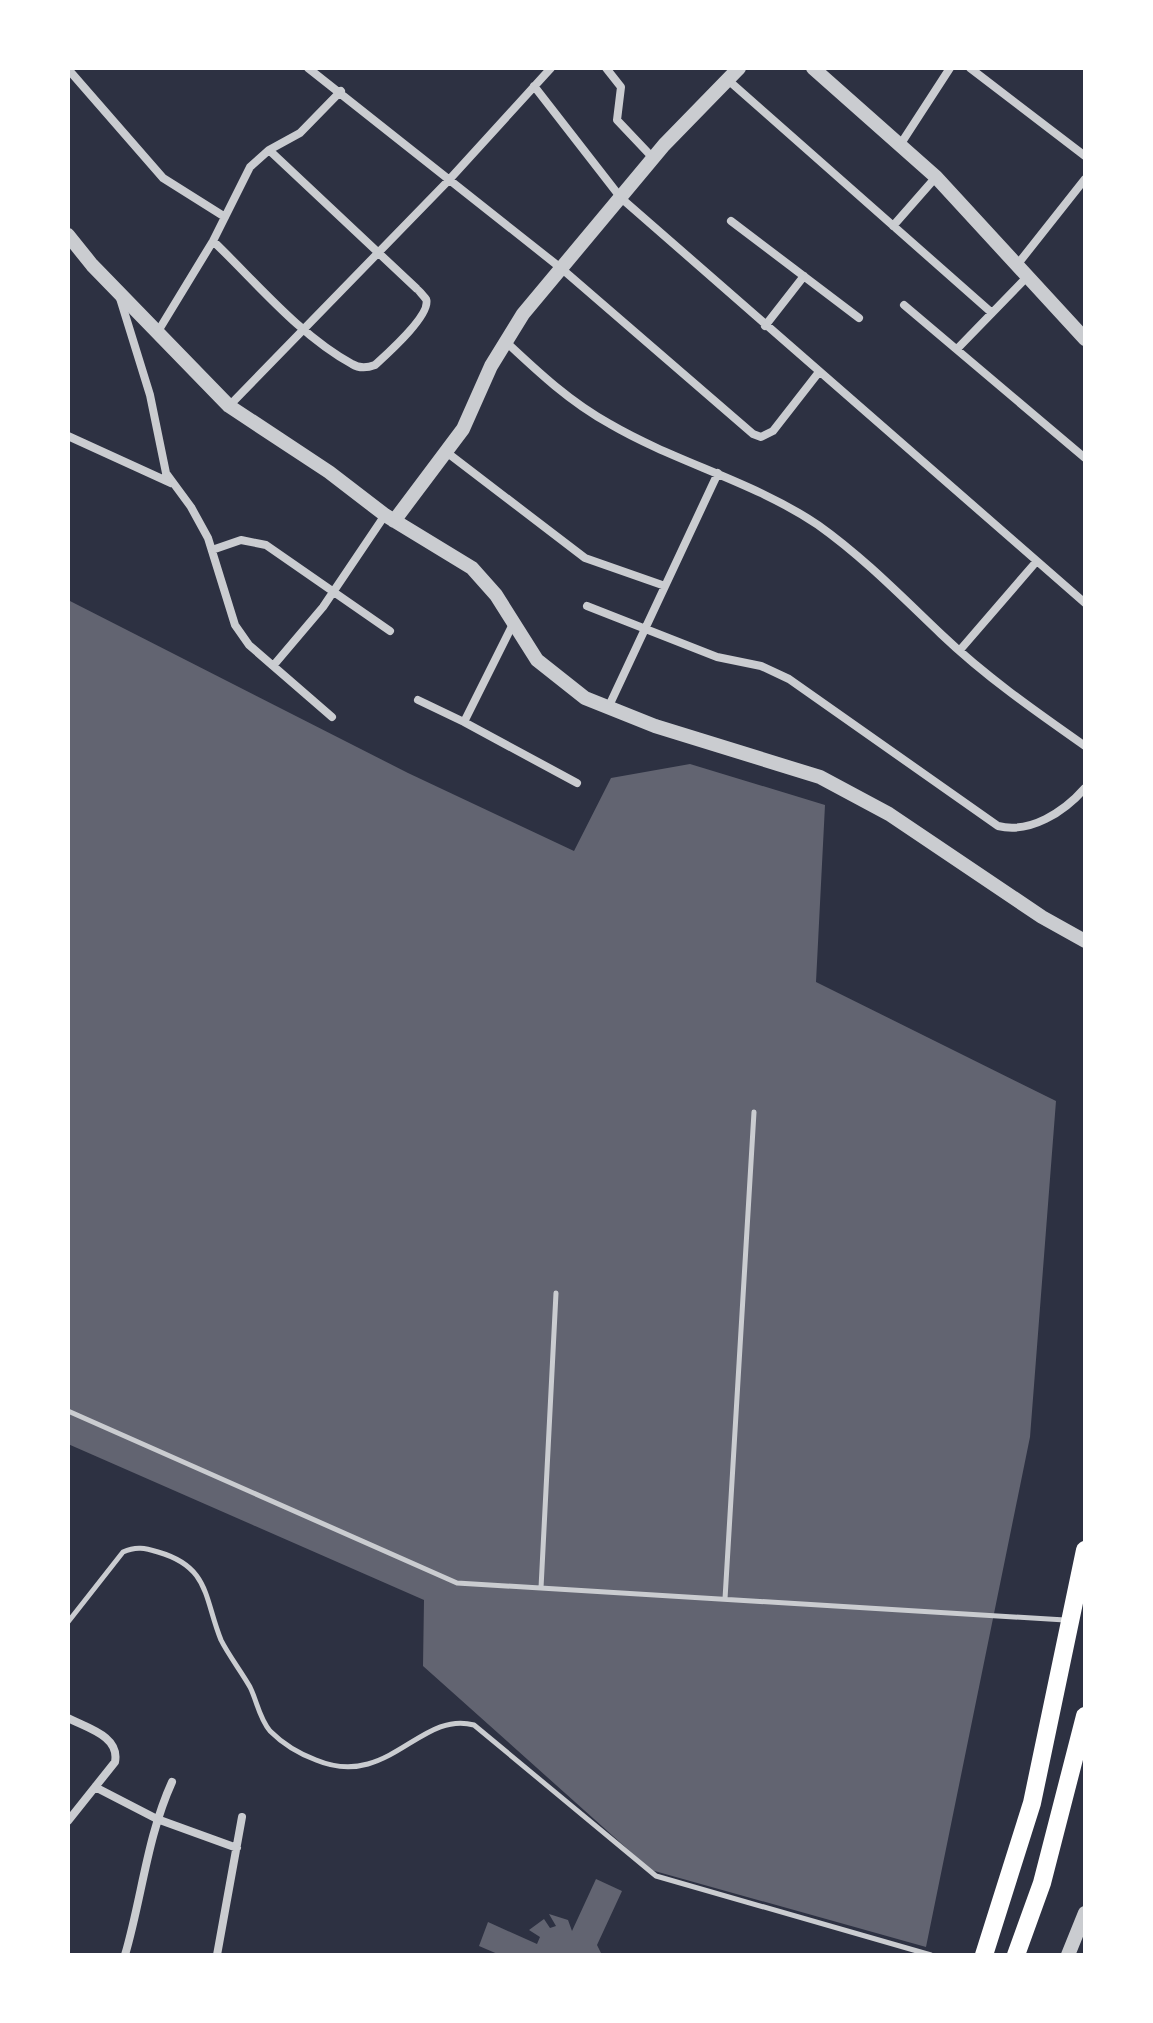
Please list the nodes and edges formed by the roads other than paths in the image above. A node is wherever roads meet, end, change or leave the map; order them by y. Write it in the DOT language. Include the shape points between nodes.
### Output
graph roads {
  1 [pos="308,68"];
  2 [pos="551,68"];
  3 [pos="606,68"];
  4 [pos="739,68"];
  5 [pos="813,68"];
  6 [pos="950,68"];
  7 [pos="970,68"];
  8 [pos="68,69"];
  9 [pos="728,80"];
  10 [pos="534,86"];
  11 [pos="341,91"];
  12 [pos="900,145"];
  13 [pos="269,150"];
  14 [pos="1085,156"];
  15 [pos="653,158"];
  16 [pos="936,177"];
  17 [pos="1085,179"];
  18 [pos="448,181"];
  19 [pos="621,198"];
  20 [pos="225,217"];
  21 [pos="731,221"];
  22 [pos="893,226"];
  23 [pos="68,235"];
  24 [pos="213,241"];
  25 [pos="378,254"];
  26 [pos="562,269"];
  27 [pos="1023,270"];
  28 [pos="804,276"];
  29 [pos="118,292"];
  30 [pos="904,305"];
  31 [pos="992,313"];
  32 [pos="859,318"];
  33 [pos="765,326"];
  34 [pos="306,330"];
  35 [pos="157,333"];
  36 [pos="1085,339"];
  37 [pos="505,340"];
  38 [pos="957,349"];
  39 [pos="819,372"];
  40 [pos="229,406"];
  41 [pos="68,436"];
  42 [pos="445,451"];
  43 [pos="1085,458"];
  44 [pos="718,473"];
  45 [pos="175,486"];
  46 [pos="389,518"];
  47 [pos="212,550"];
  48 [pos="1036,562"];
  49 [pos="665,586"];
  50 [pos="333,592"];
  51 [pos="1085,603"];
  52 [pos="587,606"];
  53 [pos="513,624"];
  54 [pos="645,628"];
  55 [pos="390,631"];
  56 [pos="960,650"];
  57 [pos="273,666"];
  58 [pos="418,700"];
  59 [pos="608,708"];
  60 [pos="332,717"];
  61 [pos="464,722"];
  62 [pos="1085,746"];
  63 [pos="577,783"];
  64 [pos="1085,788"];
  65 [pos="1085,941"];
  66 [pos="754,1112"];
  67 [pos="556,1293"];
  68 [pos="68,1411"];
  69 [pos="1085,1550"];
  70 [pos="541,1588"];
  71 [pos="725,1599"];
  72 [pos="68,1622"];
  73 [pos="1078,1622"];
  74 [pos="1085,1716"];
  75 [pos="68,1718"];
  76 [pos="172,1782"];
  77 [pos="95,1787"];
  78 [pos="242,1817"];
  79 [pos="157,1819"];
  80 [pos="68,1821"];
  81 [pos="237,1848"];
  82 [pos="1085,1913"];
  83 [pos="125,1955"];
  84 [pos="217,1955"];
  85 [pos="931,1955"];
  86 [pos="984,1955"];
  87 [pos="1016,1955"];
  88 [pos="1068,1955"];
  1 -- 11 [label="street"];
  2 -- 10 [label="street"];
  3 -- 15 [label="street" via="621,87 617,120"];
  4 -- 9 [label="street"];
  5 -- 12 [label="street"];
  6 -- 12 [label="street"];
  7 -- 14 [label="street"];
  8 -- 20 [label="street" via="163,178"];
  9 -- 15 [label="street"];
  9 -- 22 [label="street"];
  10 -- 18 [label="street"];
  10 -- 19 [label="street"];
  11 -- 13 [label="street" via="300,133"];
  11 -- 18 [label="street"];
  12 -- 16 [label="street"];
  13 -- 20 [label="street" via="250,167"];
  13 -- 25 [label="street"];
  15 -- 19 [label="street"];
  16 -- 22 [label="street"];
  16 -- 27 [label="street"];
  17 -- 27 [label="street"];
  18 -- 25 [label="street"];
  18 -- 26 [label="street"];
  19 -- 26 [label="street"];
  19 -- 33 [label="street"];
  20 -- 24 [label="street"];
  21 -- 28 [label="street"];
  22 -- 31 [label="street"];
  23 -- 29 [label="street"];
  24 -- 34 [label="street"];
  24 -- 35 [label="street"];
  25 -- 34 [label="street"];
  25 -- 34 [label="street" via="426,298 426,308 383,358 366,369 353,365"];
  26 -- 37 [label="street"];
  26 -- 39 [label="street" via="753,434 761,437 773,431"];
  27 -- 31 [label="street"];
  27 -- 36 [label="street"];
  28 -- 32 [label="street"];
  28 -- 33 [label="street"];
  29 -- 35 [label="street"];
  29 -- 45 [label="street" via="150,395 166,473"];
  30 -- 38 [label="street"];
  31 -- 38 [label="street"];
  33 -- 39 [label="street"];
  34 -- 40 [label="street"];
  35 -- 40 [label="street"];
  37 -- 42 [label="street" via="463,429"];
  37 -- 44 [label="street" via="553,385 603,420"];
  38 -- 43 [label="street"];
  39 -- 48 [label="street"];
  40 -- 46 [label="street"];
  41 -- 45 [label="street"];
  42 -- 46 [label="street"];
  42 -- 49 [label="street" via="585,558"];
  44 -- 49 [label="street"];
  44 -- 56 [label="street" via="818,526 896,587"];
  45 -- 47 [label="street"];
  46 -- 50 [label="street"];
  46 -- 53 [label="street" via="472,568"];
  47 -- 50 [label="street" via="241,540 258,542"];
  47 -- 57 [label="street" via="235,625"];
  48 -- 51 [label="street"];
  48 -- 56 [label="street"];
  49 -- 54 [label="street"];
  50 -- 55 [label="street"];
  50 -- 57 [label="street"];
  52 -- 54 [label="street"];
  53 -- 59 [label="street" via="537,660 585,698"];
  53 -- 61 [label="street"];
  54 -- 59 [label="street"];
  54 -- 64 [label="street" via="789,679 998,826 1023,829"];
  56 -- 62 [label="street"];
  57 -- 60 [label="street"];
  58 -- 61 [label="street"];
  59 -- 65 [label="street" via="820,777 889,814"];
  61 -- 63 [label="street"];
  66 -- 71 [label="lane"];
  67 -- 70 [label="lane"];
  68 -- 70 [label="lane" via="457,1583"];
  69 -- 73 [label="main road"];
  70 -- 71 [label="lane"];
  71 -- 73 [label="lane"];
  72 -- 85 [label="lane" via="123,1552 134,1547 169,1555 202,1581 222,1641 269,1730 301,1754 331,1767 359,1768 450,1722 474,1725 656,1876"];
  73 -- 86 [label="main road" via="1032,1803"];
  74 -- 87 [label="main road" via="1042,1883"];
  75 -- 77 [label="street" via="116,1745 115,1762"];
  76 -- 79 [label="street"];
  77 -- 79 [label="street"];
  77 -- 80 [label="street"];
  78 -- 81 [label="street"];
  79 -- 81 [label="street"];
  79 -- 83 [label="street"];
  81 -- 84 [label="street"];
  82 -- 88 [label="street"];
}
